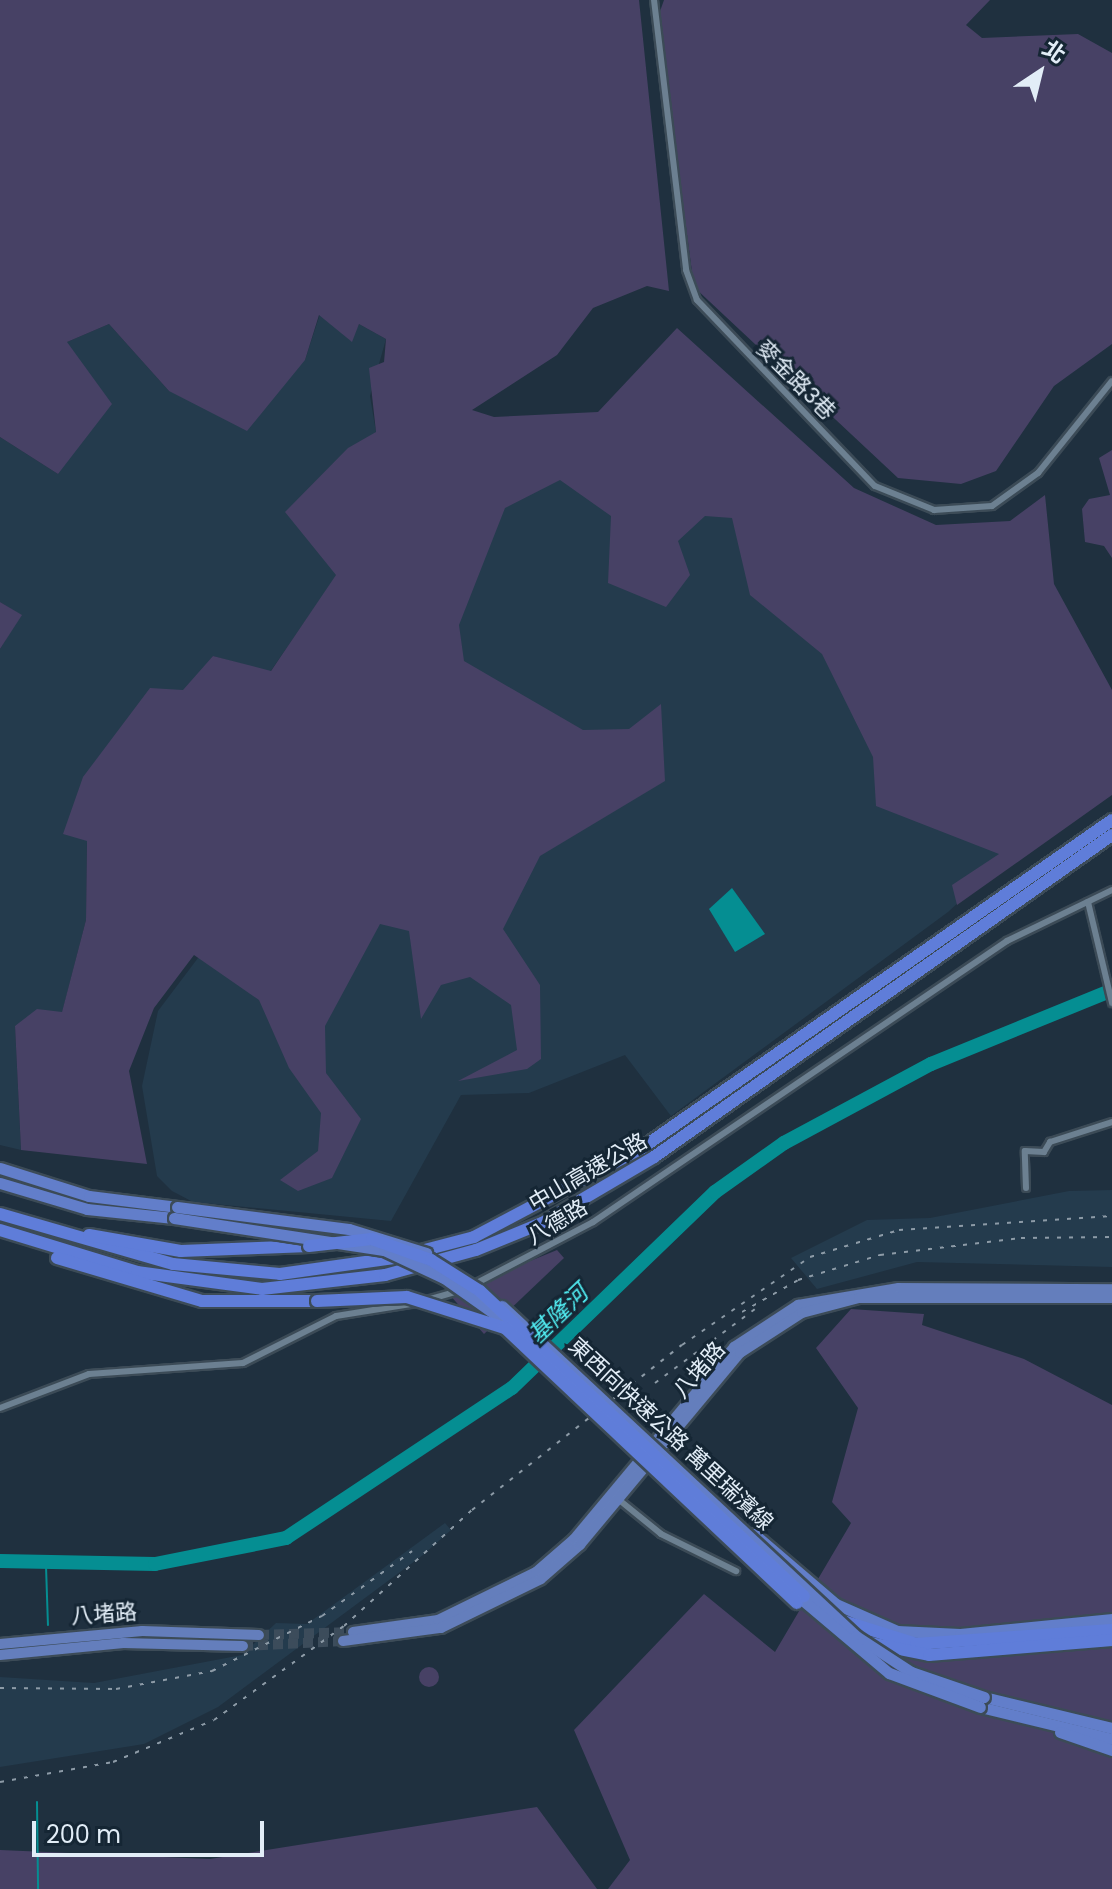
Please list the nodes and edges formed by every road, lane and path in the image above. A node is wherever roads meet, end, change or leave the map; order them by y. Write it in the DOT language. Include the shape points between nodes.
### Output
graph roads {
  1 [pos="654,0"];
  2 [pos="1112,381"];
  3 [pos="1112,820"];
  4 [pos="1112,835"];
  5 [pos="1112,890"];
  6 [pos="1088,902"];
  7 [pos="1112,1003"];
  8 [pos="1112,1122"];
  9 [pos="0,1168"];
  10 [pos="0,1183"];
  11 [pos="1026,1188"];
  12 [pos="175,1212"];
  13 [pos="0,1213"];
  14 [pos="0,1231"];
  15 [pos="1112,1289"];
  16 [pos="1112,1298"];
  17 [pos="0,1408"];
  18 [pos="702,1492"];
  19 [pos="618,1499"];
  20 [pos="736,1571"];
  21 [pos="801,1600"];
  22 [pos="1112,1619"];
  23 [pos="1112,1630"];
  24 [pos="353,1632"];
  25 [pos="259,1635"];
  26 [pos="1112,1640"];
  27 [pos="343,1641"];
  28 [pos="0,1644"];
  29 [pos="243,1646"];
  30 [pos="0,1655"];
  31 [pos="982,1702"];
  32 [pos="1014,1716"];
  33 [pos="1112,1728"];
  34 [pos="1112,1739"];
  35 [pos="1112,1750"];
  1 -- 2 [label="street, 麥金路3巷" via="686,270 697,300 875,486 934,510 992,506 1038,473"];
  3 -- 13 [label="highway, 中山高速公路" via="642,1148 474,1237 394,1258 280,1274 173,1264"];
  4 -- 14 [label="highway, 中山高速公路" via="654,1157 542,1223 476,1250 385,1275 262,1289 137,1272"];
  5 -- 6 [label="street, 八德路"];
  6 -- 7 [label="street"];
  6 -- 17 [label="street, 八德路" via="1007,941 619,1206 491,1278 434,1299 336,1316 243,1363 89,1374"];
  8 -- 11 [label="street" via="1050,1142 1044,1152 1025,1151"];
  9 -- 12 [label="highway, 東西向快速公路 萬里瑞濱線" via="45,1184"];
  10 -- 12 [label="highway, 東西向快速公路 萬里瑞濱線" via="46,1199"];
  12 -- 18 [label="highway, 東西向快速公路 萬里瑞濱線, bridge" via="349,1229 434,1257 521,1320"];
  12 -- 31 [label="highway, 東西向快速公路 萬里瑞濱線, bridge" via="359,1243 444,1278 508,1324 848,1644 902,1680"];
  13 -- 21 [label="highway, bridge" via="153,1248 309,1246 372,1239 431,1260 480,1291"];
  14 -- 21 [label="highway, bridge" via="108,1277 202,1301 407,1297 505,1328"];
  15 -- 24 [label="main road, 八堵路" via="899,1288 798,1305 715,1366 574,1539 536,1572 438,1620"];
  16 -- 19 [label="main road, 八堵路" via="859,1298 802,1313 740,1353"];
  18 -- 22 [label="highway, bridge" via="829,1599 866,1621 909,1633 960,1634"];
  18 -- 31 [label="highway, 東西向快速公路 萬里瑞濱線, bridge" via="875,1651"];
  19 -- 20 [label="street" via="661,1534"];
  19 -- 27 [label="main road, 八堵路" via="580,1545 516,1597 415,1635"];
  21 -- 23 [label="highway" via="853,1625 916,1644"];
  21 -- 26 [label="highway" via="839,1629 912,1654"];
  25 -- 28 [label="main road, 八堵路" via="142,1631"];
  29 -- 30 [label="main road, 八堵路" via="123,1643"];
  31 -- 32 [label="highway, 東西向快速公路 萬里瑞濱線"];
  31 -- 33 [label="highway, 東西向快速公路 萬里瑞濱線"];
  32 -- 34 [label="highway, 東西向快速公路 萬里瑞濱線"];
  32 -- 35 [label="highway"];
}
